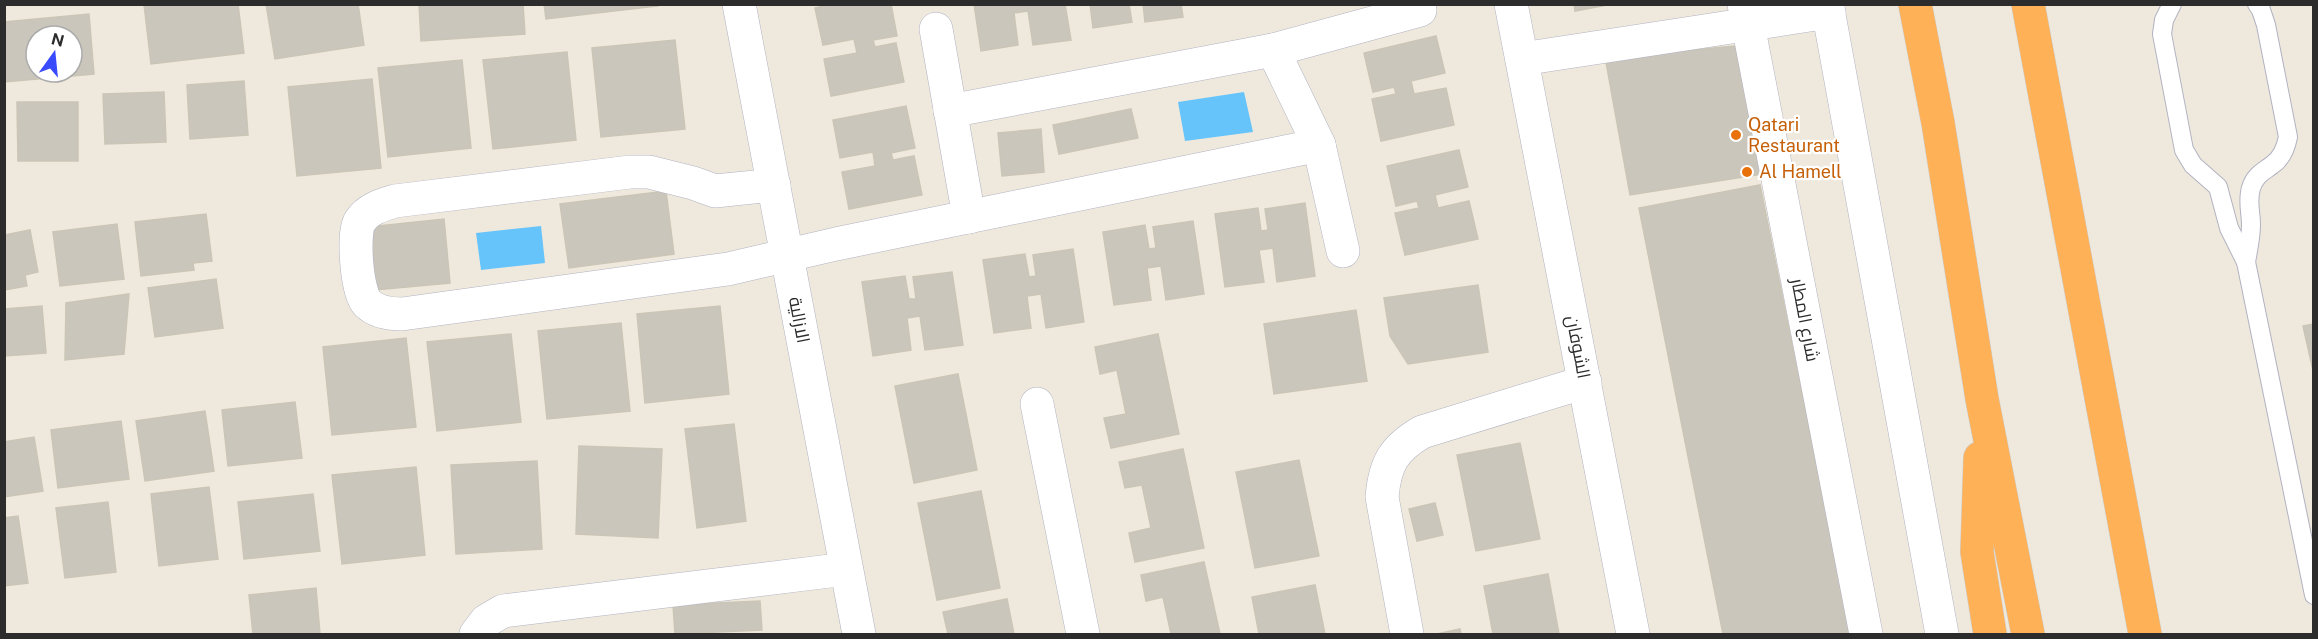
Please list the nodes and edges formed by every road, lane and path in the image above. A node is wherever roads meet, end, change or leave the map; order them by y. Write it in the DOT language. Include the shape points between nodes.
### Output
graph roads {
  1 [pos="739,4"];
  2 [pos="1511,4"];
  3 [pos="1915,4"];
  4 [pos="2028,4"];
  5 [pos="2172,4"];
  6 [pos="2256,4"];
  7 [pos="1828,8"];
  8 [pos="1420,10"];
  9 [pos="1746,15"];
  10 [pos="936,29"];
  11 [pos="1273,50"];
  12 [pos="1522,59"];
  13 [pos="950,111"];
  14 [pos="1318,145"];
  15 [pos="774,184"];
  16 [pos="969,217"];
  17 [pos="1342,251"];
  18 [pos="786,254"];
  19 [pos="2246,262"];
  20 [pos="1584,382"];
  21 [pos="1982,399"];
  22 [pos="1037,404"];
  23 [pos="846,569"];
  24 [pos="2313,595"];
  25 [pos="476,634"];
  26 [pos="859,634"];
  27 [pos="1083,634"];
  28 [pos="1407,634"];
  29 [pos="1633,634"];
  30 [pos="1866,634"];
  31 [pos="1942,634"];
  32 [pos="1990,634"];
  33 [pos="2028,634"];
  34 [pos="2145,634"];
  1 -- 15 [label="street, الازالية"];
  2 -- 12 [label="street, الشوفان"];
  3 -- 21 [label="highway"];
  4 -- 34 [label="highway"];
  5 -- 19 [label="lane" via="2162,34 2184,150 2193,165 2218,187 2229,228"];
  6 -- 19 [label="lane" via="2266,25 2288,137 2280,156 2262,170 2251,188"];
  7 -- 9 [label="street"];
  7 -- 31 [label="street"];
  8 -- 11 [label="street"];
  9 -- 12 [label="street"];
  9 -- 30 [label="street, شارع المطار"];
  10 -- 13 [label="street"];
  11 -- 13 [label="street"];
  11 -- 14 [label="street"];
  12 -- 20 [label="street, الشوفان"];
  13 -- 16 [label="street"];
  14 -- 16 [label="street"];
  14 -- 17 [label="street"];
  15 -- 18 [label="street, الازالية"];
  15 -- 18 [label="street" via="715,191 649,172 630,172 395,201 375,207 360,222 356,237 361,293 366,303 377,309 402,314 728,269"];
  16 -- 18 [label="street"];
  18 -- 23 [label="street, الازالية"];
  19 -- 24 [label="lane"];
  20 -- 28 [label="street" via="1422,432 1393,455 1384,475 1382,496"];
  20 -- 29 [label="street, الشوفان"];
  21 -- 32 [label="highway" via="1977,552"];
  21 -- 33 [label="highway"];
  22 -- 27 [label="street"];
  23 -- 25 [label="street" via="503,610 486,621"];
  23 -- 26 [label="street, الازالية"];
}
